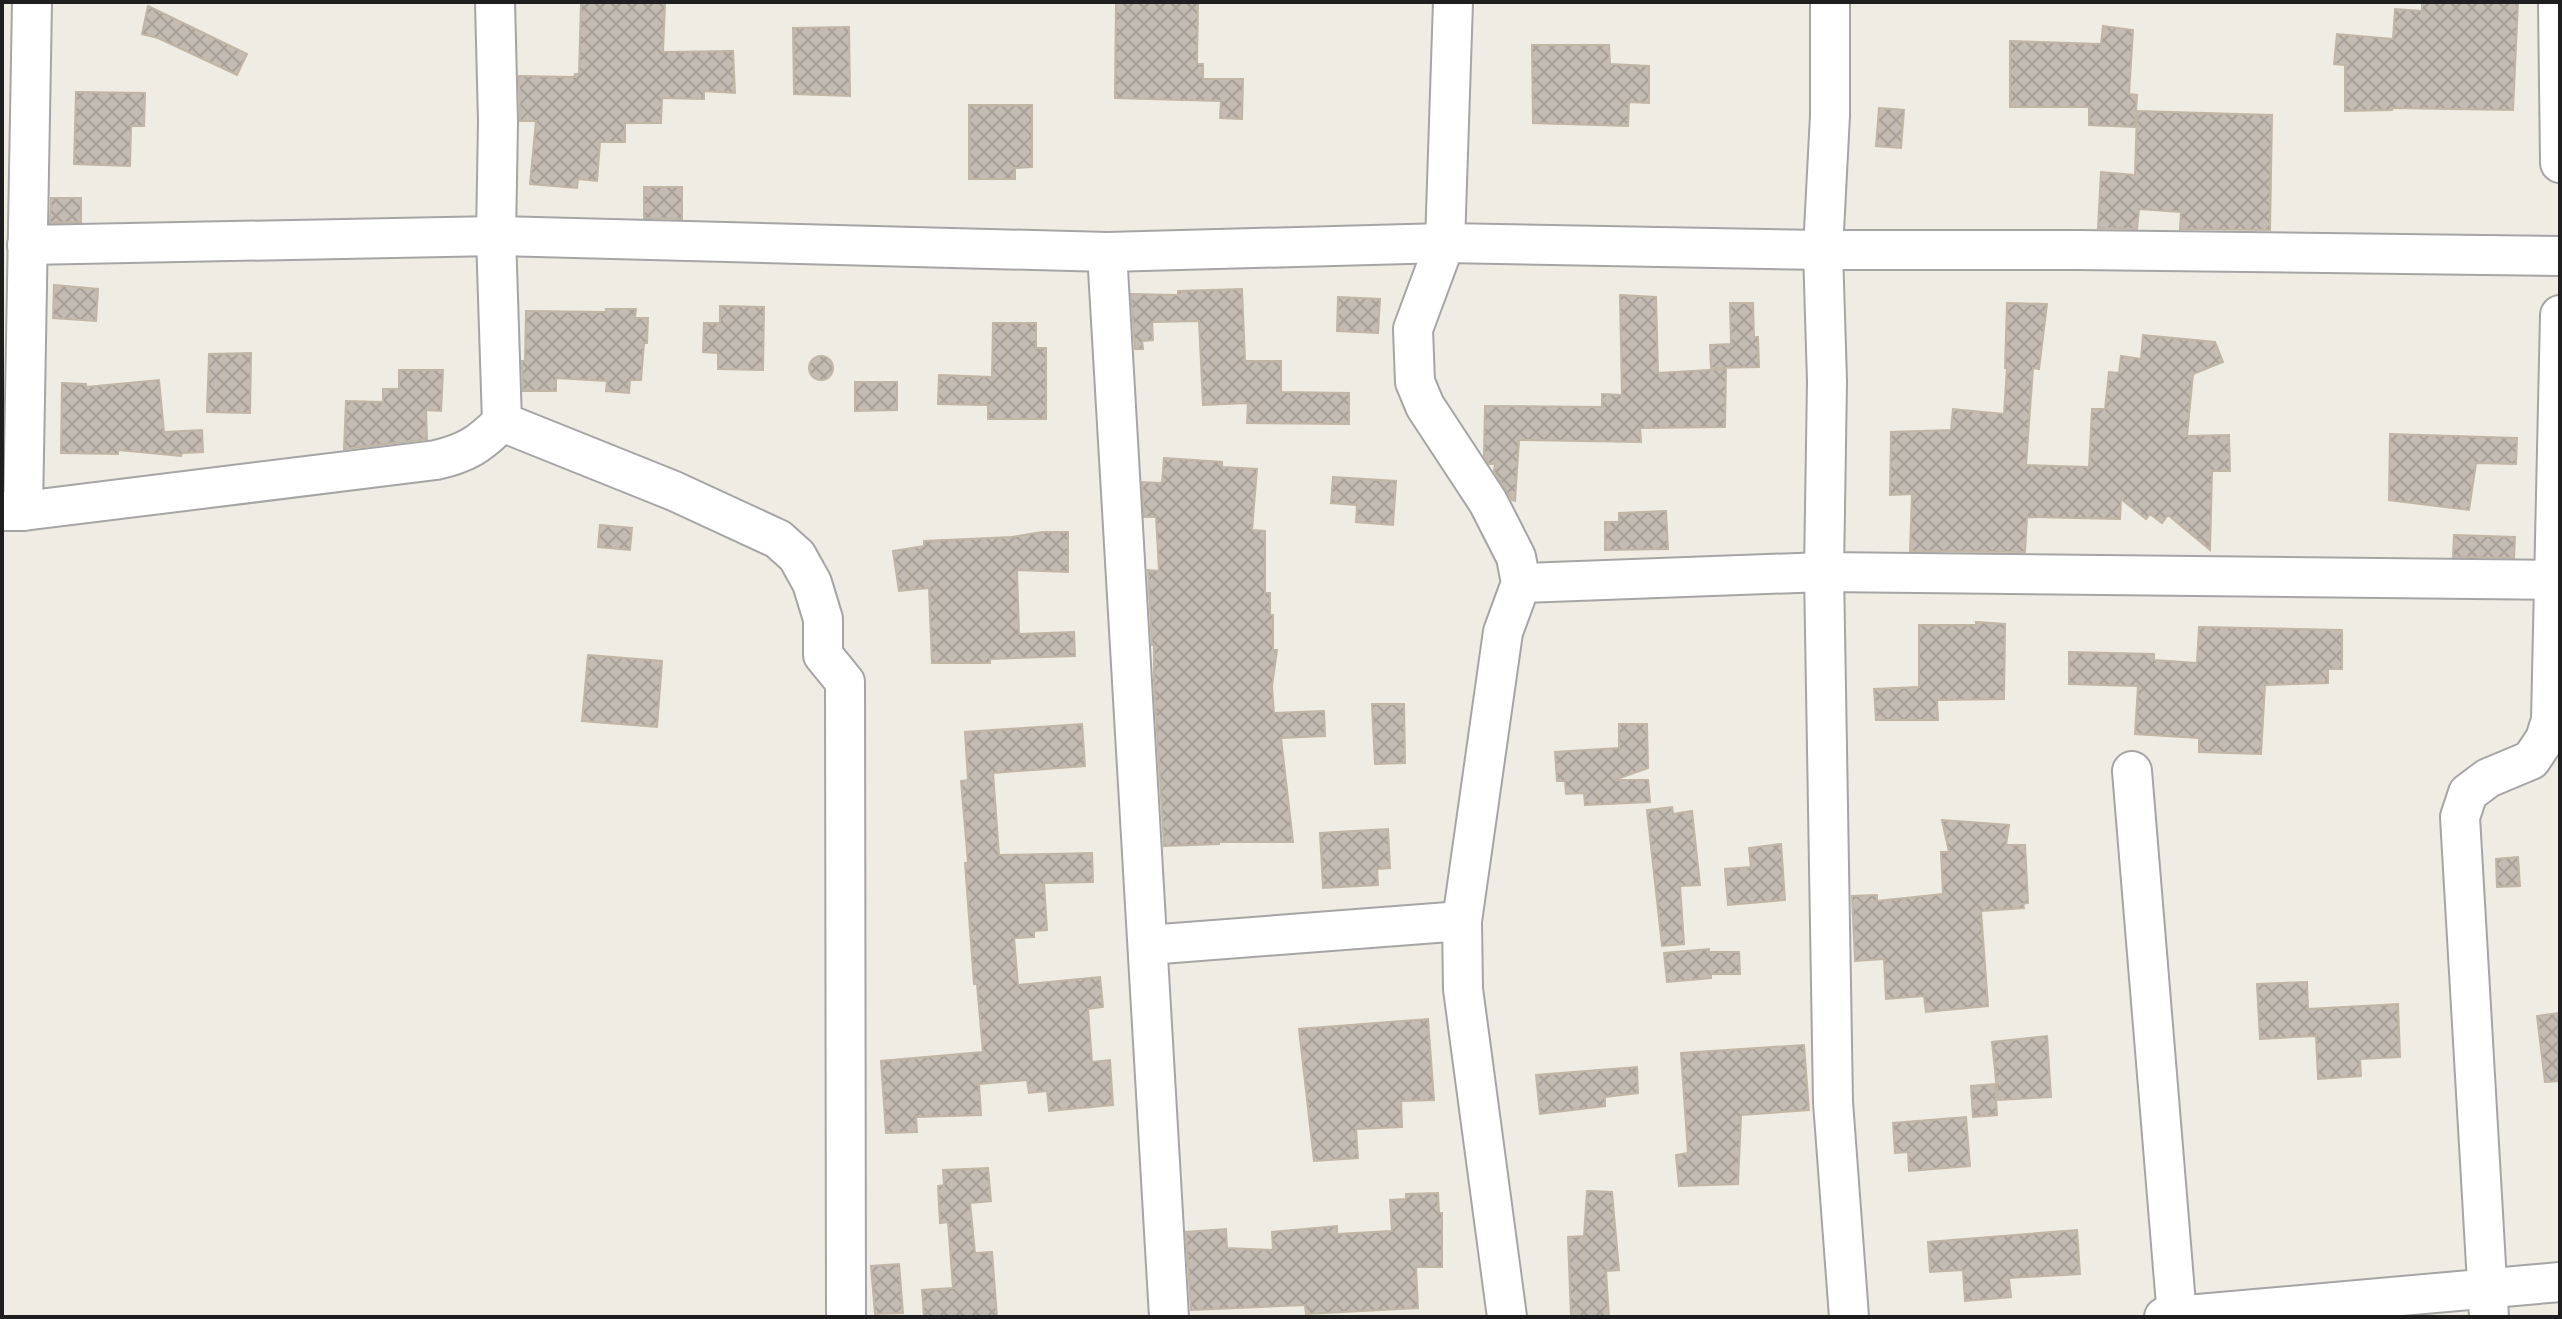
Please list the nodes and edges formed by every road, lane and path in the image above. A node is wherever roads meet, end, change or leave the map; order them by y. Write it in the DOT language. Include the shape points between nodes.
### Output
graph roads {
  1 [pos="32,2"];
  2 [pos="495,2"];
  3 [pos="1453,2"];
  4 [pos="1830,2"];
  5 [pos="2558,2"];
  6 [pos="2560,163"];
  7 [pos="496,236"];
  8 [pos="1445,243"];
  9 [pos="27,245"];
  10 [pos="1823,250"];
  11 [pos="1107,252"];
  12 [pos="2560,256"];
  13 [pos="2560,315"];
  14 [pos="502,422"];
  15 [pos="12,511"];
  16 [pos="1824,572"];
  17 [pos="2557,580"];
  18 [pos="1521,583"];
  19 [pos="2132,771"];
  20 [pos="1462,921"];
  21 [pos="1148,945"];
  22 [pos="2560,1282"];
  23 [pos="2488,1302"];
  24 [pos="846,1317"];
  25 [pos="1169,1317"];
  26 [pos="1507,1317"];
  27 [pos="1849,1317"];
  28 [pos="2164,1317"];
  29 [pos="2177,1317"];
  1 -- 9 [label="street"];
  2 -- 7 [label="street"];
  3 -- 8 [label="street"];
  4 -- 10 [label="street"];
  5 -- 6 [label="street"];
  7 -- 9 [label="street"];
  7 -- 11 [label="street"];
  7 -- 14 [label="street"];
  8 -- 10 [label="street"];
  8 -- 11 [label="street"];
  8 -- 18 [label="street" via="1413,329 1415,382 1488,502 1516,557"];
  9 -- 15 [label="street"];
  10 -- 12 [label="street"];
  10 -- 16 [label="street"];
  11 -- 21 [label="street"];
  13 -- 17 [label="street"];
  14 -- 15 [label="street" via="480,443 436,460"];
  14 -- 24 [label="street" via="778,539 797,556 812,583 823,619 823,655 845,682"];
  16 -- 17 [label="street"];
  16 -- 18 [label="street"];
  16 -- 27 [label="street" via="1833,1102"];
  17 -- 23 [label="street" via="2551,720 2545,739 2531,760 2488,778 2468,793 2460,817"];
  18 -- 20 [label="street" via="1503,632"];
  19 -- 29 [label="street"];
  20 -- 21 [label="street"];
  20 -- 26 [label="street" via="1463,989"];
  21 -- 25 [label="street"];
  22 -- 23 [label="street"];
  23 -- 29 [label="street"];
  28 -- 29 [label="street"];
}
